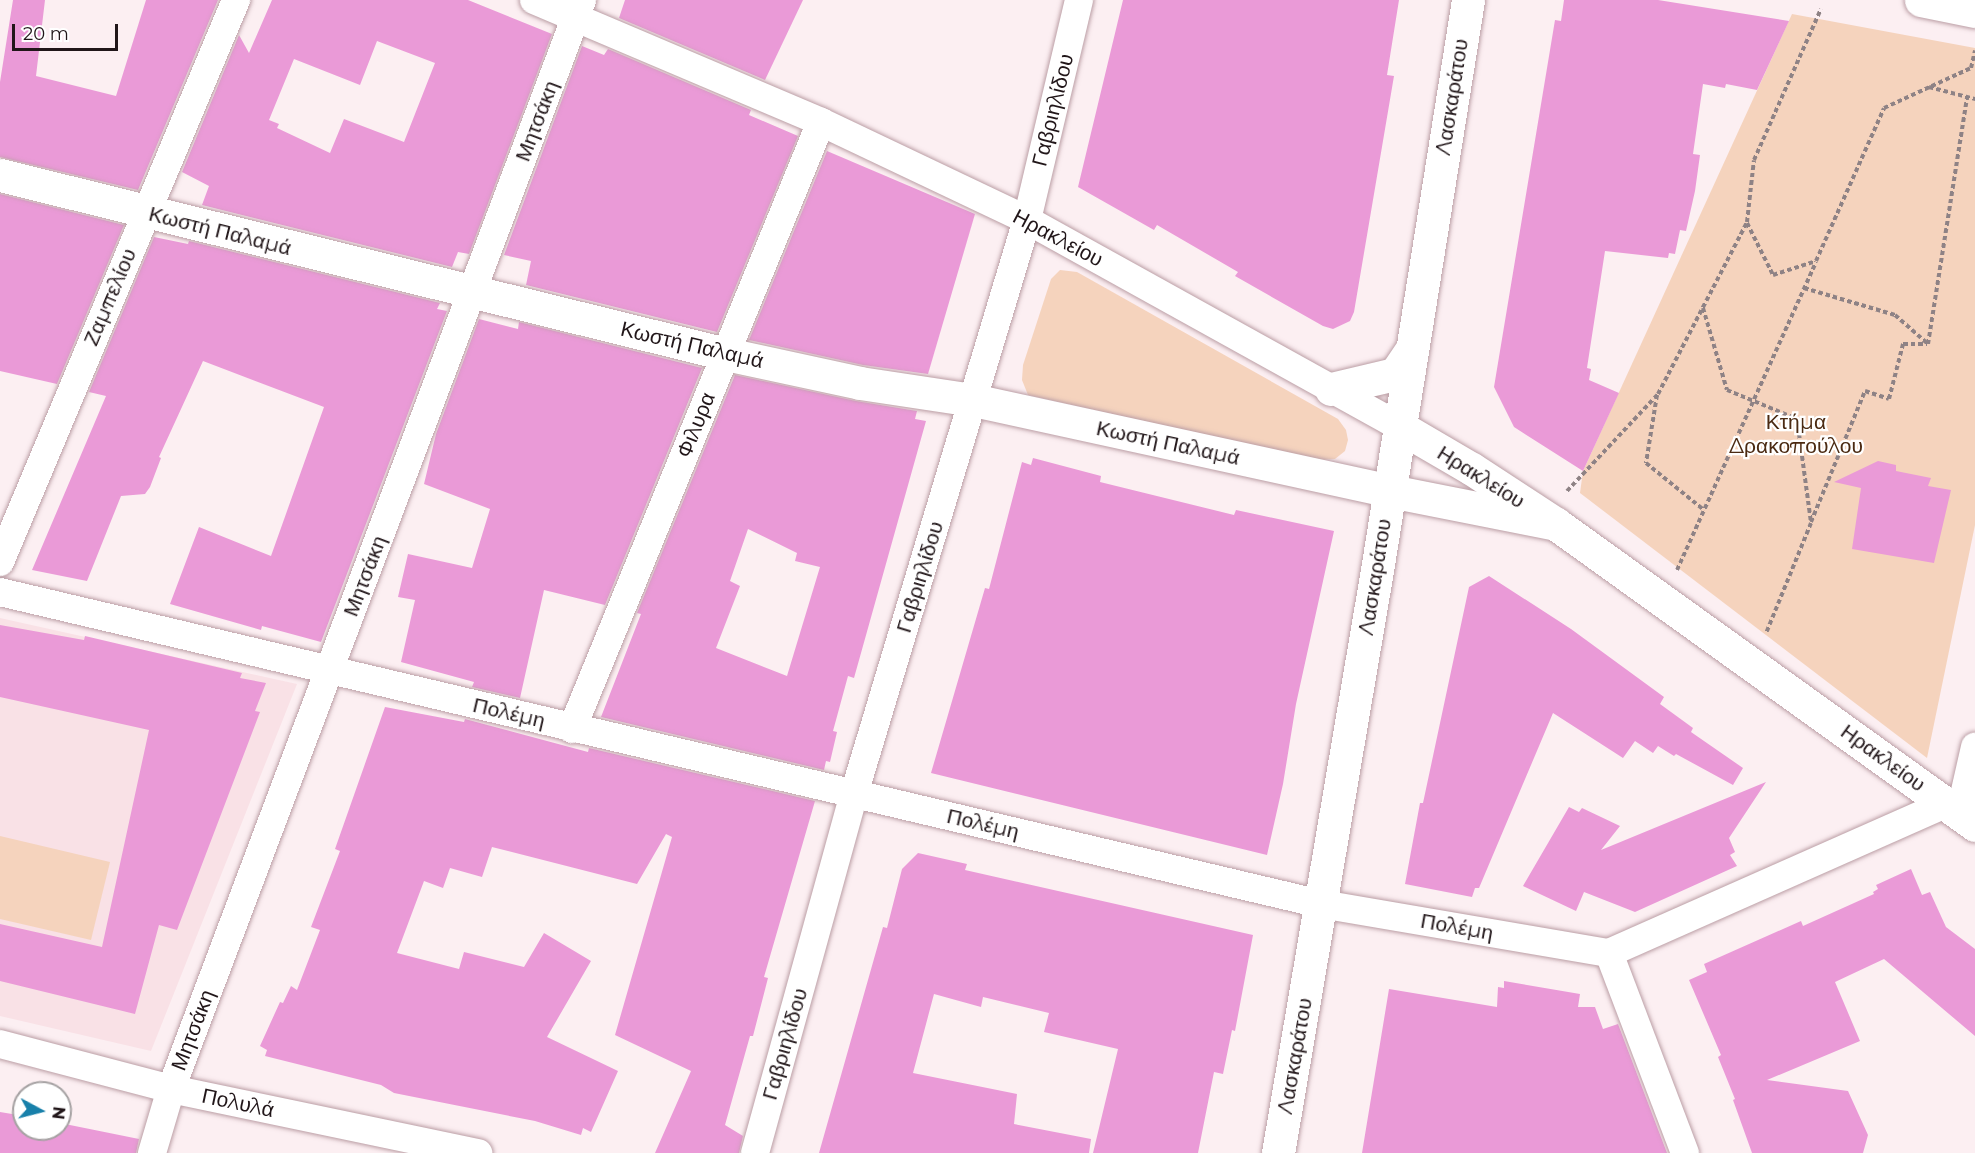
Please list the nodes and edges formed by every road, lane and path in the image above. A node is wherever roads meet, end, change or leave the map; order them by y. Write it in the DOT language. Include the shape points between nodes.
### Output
graph roads {
  1 [pos="236,0"];
  2 [pos="534,0"];
  3 [pos="1080,0"];
  4 [pos="1468,0"];
  5 [pos="1921,0"];
  6 [pos="1967,6"];
  7 [pos="579,9"];
  8 [pos="1821,9"];
  9 [pos="1975,50"];
  10 [pos="1929,87"];
  11 [pos="1967,97"];
  12 [pos="1975,99"];
  13 [pos="821,122"];
  14 [pos="0,175"];
  15 [pos="145,213"];
  16 [pos="1027,220"];
  17 [pos="1747,222"];
  18 [pos="1816,261"];
  19 [pos="1804,288"];
  20 [pos="474,292"];
  21 [pos="1703,308"];
  22 [pos="1928,344"];
  23 [pos="1412,349"];
  24 [pos="726,354"];
  25 [pos="1331,389"];
  26 [pos="1658,394"];
  27 [pos="1754,399"];
  28 [pos="973,400"];
  29 [pos="1400,427"];
  30 [pos="1390,491"];
  31 [pos="1704,510"];
  32 [pos="1550,520"];
  33 [pos="1811,523"];
  34 [pos="0,562"];
  35 [pos="0,592"];
  36 [pos="1663,601"];
  37 [pos="1753,664"];
  38 [pos="329,671"];
  39 [pos="572,729"];
  40 [pos="1975,747"];
  41 [pos="854,794"];
  42 [pos="1961,814"];
  43 [pos="1321,904"];
  44 [pos="1609,953"];
  45 [pos="0,1044"];
  46 [pos="171,1089"];
  47 [pos="152,1153"];
  48 [pos="478,1153"];
  49 [pos="754,1153"];
  50 [pos="1278,1153"];
  51 [pos="1685,1153"];
  1 -- 15 [label="street, Ζαμπελίου"];
  2 -- 7 [label="street, Ηρακλείου"];
  3 -- 16 [label="street, Γαβριηλίδου"];
  4 -- 23 [label="street, Λασκαράτου"];
  5 -- 6 [label="street"];
  7 -- 13 [label="street, Ηρακλείου"];
  7 -- 20 [label="street, Μητσάκη"];
  8 -- 21 [label="path" via="1754,160 1747,222"];
  9 -- 18 [label="path" via="1971,68 1884,108"];
  10 -- 11 [label="path"];
  11 -- 12 [label="path"];
  11 -- 22 [label="path"];
  13 -- 16 [label="street, Ηρακλείου"];
  13 -- 24 [label="street, Φιλυρα"];
  14 -- 15 [label="street, Κωστή Παλαμά"];
  15 -- 20 [label="street, Κωστή Παλαμά"];
  15 -- 34 [label="street, Ζαμπελίου"];
  16 -- 25 [label="street, Ηρακλείου"];
  16 -- 28 [label="street, Γαβριηλίδου"];
  17 -- 18 [label="path" via="1773,275"];
  18 -- 19 [label="path"];
  19 -- 22 [label="path" via="1895,315"];
  19 -- 27 [label="path"];
  20 -- 24 [label="street, Κωστή Παλαμά"];
  20 -- 38 [label="street, Μητσάκη"];
  21 -- 26 [label="path"];
  21 -- 27 [label="path" via="1726,390"];
  22 -- 33 [label="path" via="1903,344 1889,399 1865,392"];
  23 -- 25 [label="street" via="1395,374"];
  23 -- 29 [label="street, Λασκαράτου"];
  24 -- 28 [label="street, Κωστή Παλαμά" via="860,383"];
  24 -- 39 [label="street, Φιλυρα"];
  25 -- 29 [label="street, Ηρακλείου"];
  26 -- 31 [label="path" via="1646,464"];
  26 -- 32 [label="path"];
  27 -- 31 [label="path"];
  27 -- 33 [label="path" via="1797,419"];
  28 -- 30 [label="street, Κωστή Παλαμά"];
  28 -- 41 [label="street, Γαβριηλίδου"];
  29 -- 30 [label="street, Λασκαράτου"];
  29 -- 32 [label="street, Ηρακλείου"];
  30 -- 32 [label="street, Ηρακλείου"];
  30 -- 43 [label="street, Λασκαράτου"];
  31 -- 36 [label="path"];
  32 -- 36 [label="street, Ηρακλείου"];
  33 -- 37 [label="path"];
  35 -- 38 [label="street, Πολέμη"];
  36 -- 37 [label="street, Ηρακλείου"];
  37 -- 42 [label="street, Ηρακλείου"];
  38 -- 39 [label="street, Πολέμη"];
  38 -- 46 [label="street, Μητσάκη"];
  39 -- 41 [label="street, Πολέμη"];
  40 -- 42 [label="street"];
  41 -- 43 [label="street, Πολέμη"];
  41 -- 49 [label="street, Γαβριηλίδου"];
  42 -- 44 [label="street"];
  43 -- 44 [label="street, Πολέμη"];
  43 -- 50 [label="street, Λασκαράτου"];
  44 -- 51 [label="street"];
  45 -- 46 [label="street, Πολυλά"];
  46 -- 47 [label="street, Μητσάκη"];
  46 -- 48 [label="street, Πολυλά"];
}
